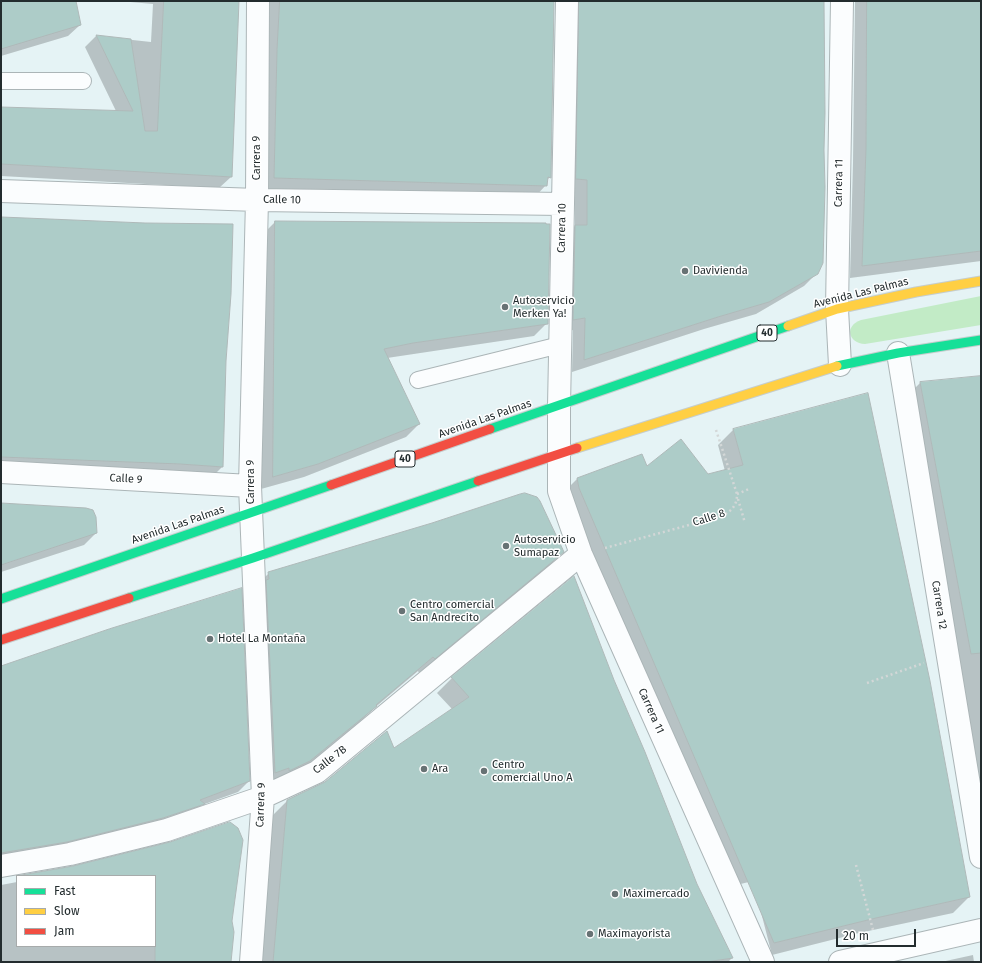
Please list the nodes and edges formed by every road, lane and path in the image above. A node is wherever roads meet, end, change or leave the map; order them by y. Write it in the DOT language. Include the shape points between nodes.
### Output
graph roads {
  1 [pos="258,1"];
  2 [pos="567,1"];
  3 [pos="842,1"];
  4 [pos="1,81"];
  5 [pos="83,81"];
  6 [pos="1,191"];
  7 [pos="257,200"];
  8 [pos="563,204"];
  9 [pos="981,281"];
  10 [pos="837,309"];
  11 [pos="981,340"];
  12 [pos="560,345"];
  13 [pos="898,353"];
  14 [pos="840,365"];
  15 [pos="418,380"];
  16 [pos="559,406"];
  17 [pos="709,407"];
  18 [pos="558,454"];
  19 [pos="1,472"];
  20 [pos="250,486"];
  21 [pos="750,489"];
  22 [pos="737,494"];
  23 [pos="251,512"];
  24 [pos="745,523"];
  25 [pos="582,554"];
  26 [pos="253,558"];
  27 [pos="1,599"];
  28 [pos="1,640"];
  29 [pos="930,661"];
  30 [pos="867,683"];
  31 [pos="262,797"];
  32 [pos="981,857"];
  33 [pos="856,865"];
  34 [pos="1,866"];
  35 [pos="981,930"];
  36 [pos="875,936"];
  37 [pos="251,962"];
  38 [pos="762,962"];
  39 [pos="840,962"];
  1 -- 7 [label="street, Carrera 9"];
  2 -- 8 [label="street, Carrera 10"];
  3 -- 10 [label="street, Carrera 11"];
  4 -- 5 [label="lane"];
  6 -- 7 [label="street, Calle 10"];
  7 -- 8 [label="street, Calle 10"];
  7 -- 20 [label="street, Carrera 9"];
  8 -- 12 [label="street, Carrera 10"];
  9 -- 10 [label="main road, Avenida Las Palmas / 40"];
  10 -- 14 [label="street, Carrera 11"];
  10 -- 16 [label="main road, Avenida Las Palmas / 40"];
  11 -- 13 [label="main road"];
  12 -- 15 [label="lane"];
  12 -- 16 [label="street, Carrera 10"];
  13 -- 14 [label="main road"];
  13 -- 32 [label="street, Carrera 12"];
  14 -- 17 [label="main road"];
  16 -- 18 [label="street, Carrera 10"];
  16 -- 23 [label="main road, Avenida Las Palmas / 40"];
  17 -- 18 [label="main road"];
  17 -- 22 [label="path"];
  18 -- 25 [label="street, Carrera 11" via="559,491"];
  18 -- 26 [label="main road"];
  19 -- 20 [label="street, Calle 9"];
  20 -- 23 [label="street, Carrera 9"];
  21 -- 22 [label="path"];
  22 -- 24 [label="path"];
  22 -- 25 [label="path, Calle 8" via="737,500 730,512 722,516"];
  23 -- 26 [label="street, Carrera 9"];
  23 -- 27 [label="main road, Avenida Las Palmas / 40"];
  25 -- 31 [label="street, Calle 7B" via="317,772"];
  25 -- 38 [label="street, Carrera 11"];
  26 -- 28 [label="main road"];
  26 -- 31 [label="street, Carrera 9"];
  29 -- 30 [label="path"];
  31 -- 34 [label="street, Calle 7B" via="167,830 70,854"];
  31 -- 37 [label="street, Carrera 9"];
  33 -- 36 [label="path"];
  35 -- 39 [label="street"];
}
